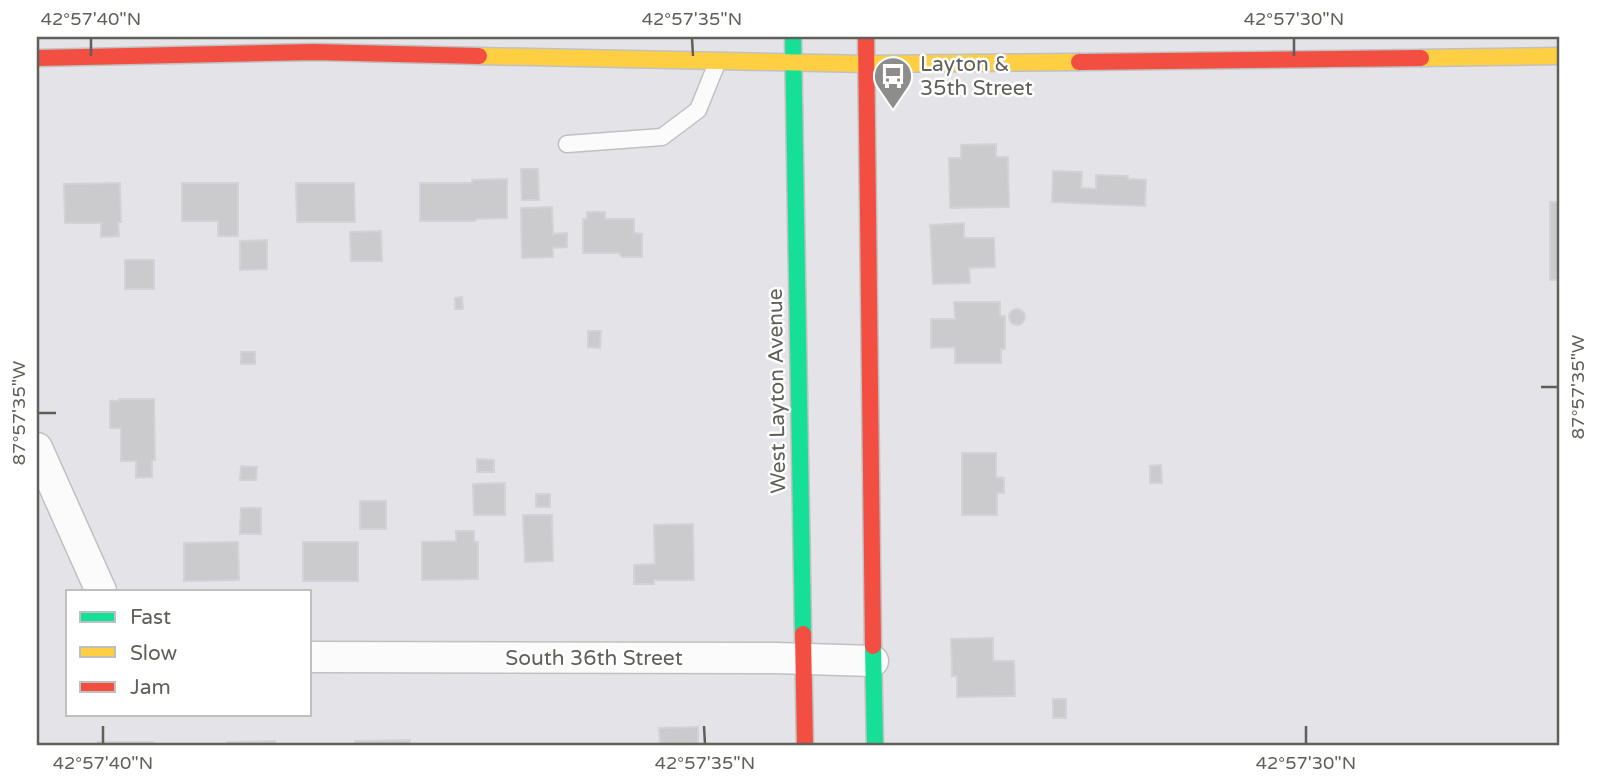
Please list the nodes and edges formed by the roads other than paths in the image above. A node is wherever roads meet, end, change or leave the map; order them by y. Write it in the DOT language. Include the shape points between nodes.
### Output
graph roads {
  1 [pos="558,37"];
  2 [pos="793,37"];
  3 [pos="866,37"];
  4 [pos="314,44"];
  5 [pos="1560,56"];
  6 [pos="37,58"];
  7 [pos="558,58"];
  8 [pos="718,60"];
  9 [pos="794,62"];
  10 [pos="867,64"];
  11 [pos="567,145"];
  12 [pos="37,448"];
  13 [pos="101,590"];
  14 [pos="313,657"];
  15 [pos="802,659"];
  16 [pos="873,661"];
  17 [pos="805,745"];
  18 [pos="875,745"];
  1 -- 7 [label="lane"];
  2 -- 9 [label="street, West Layton Avenue"];
  3 -- 10 [label="street"];
  4 -- 6 [label="street"];
  4 -- 7 [label="street"];
  5 -- 10 [label="street"];
  7 -- 8 [label="street"];
  8 -- 9 [label="street"];
  8 -- 11 [label="lane" via="698,110 662,137"];
  9 -- 10 [label="street"];
  9 -- 15 [label="street, West Layton Avenue"];
  10 -- 16 [label="street"];
  12 -- 13 [label="street"];
  14 -- 15 [label="street, South 36th Street"];
  15 -- 16 [label="street, South 36th Street"];
  15 -- 17 [label="street, West Layton Avenue"];
  16 -- 18 [label="street"];
}
